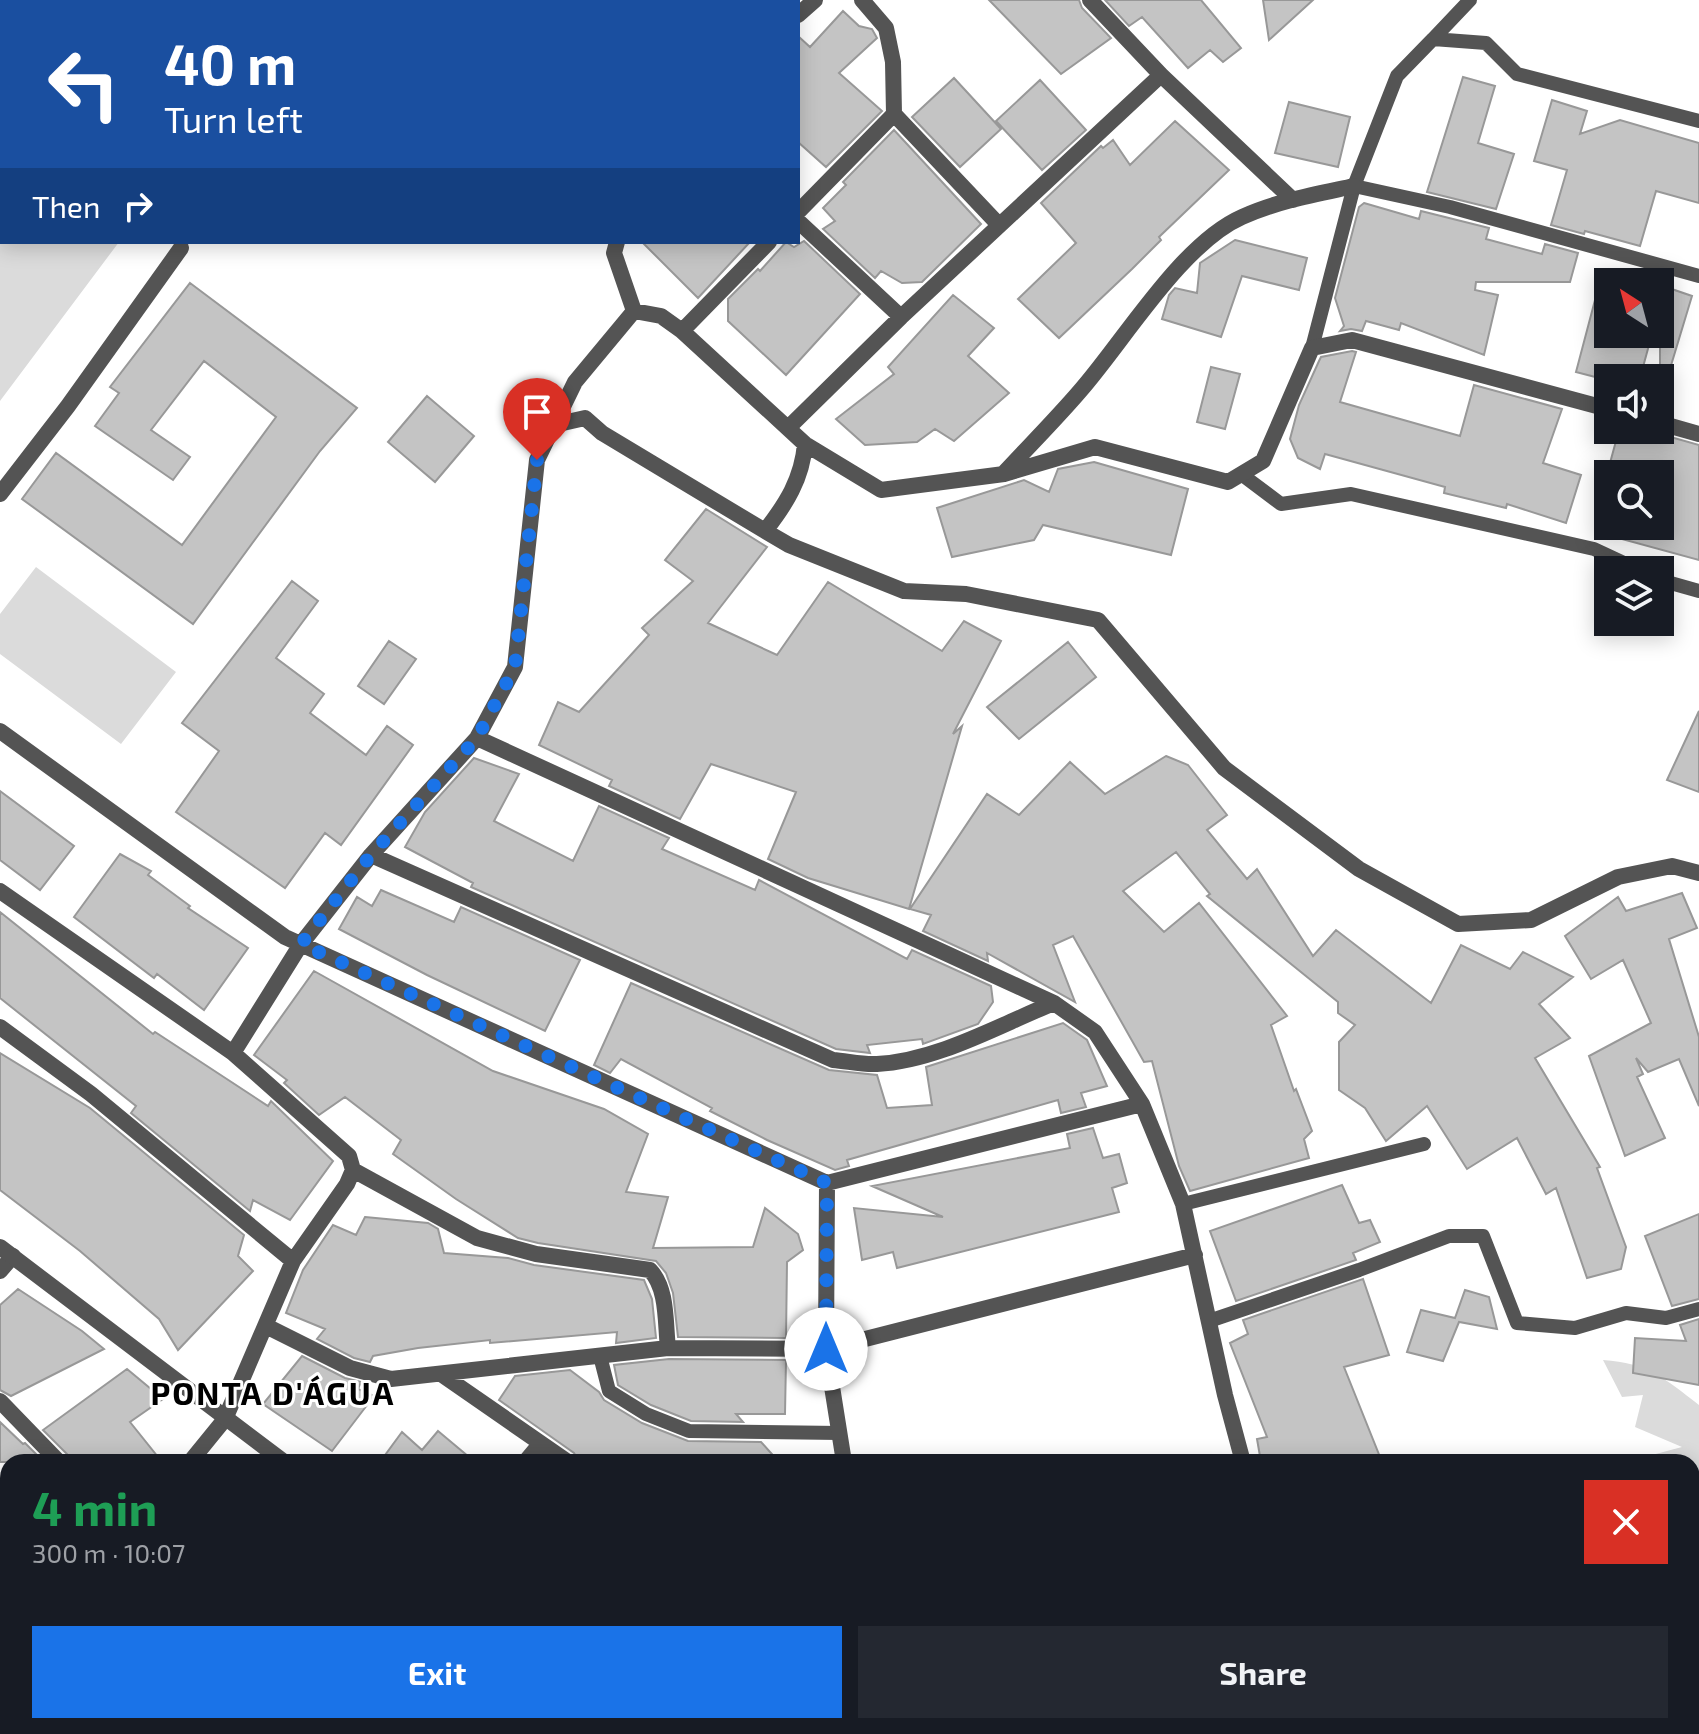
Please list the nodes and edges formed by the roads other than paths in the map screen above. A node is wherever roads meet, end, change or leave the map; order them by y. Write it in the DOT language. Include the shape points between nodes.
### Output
graph roads {
  1 [pos="815,0"];
  2 [pos="862,0"];
  3 [pos="1090,0"];
  4 [pos="1470,0"];
  5 [pos="800,13"];
  6 [pos="1433,39"];
  7 [pos="1161,75"];
  8 [pos="894,114"];
  9 [pos="1699,121"];
  10 [pos="1354,186"];
  11 [pos="1293,200"];
  12 [pos="800,210"];
  13 [pos="800,223"];
  14 [pos="999,225"];
  15 [pos="767,244"];
  16 [pos="183,245"];
  17 [pos="611,246"];
  18 [pos="1699,276"];
  19 [pos="634,311"];
  20 [pos="901,317"];
  21 [pos="682,331"];
  22 [pos="1312,348"];
  23 [pos="1594,405"];
  24 [pos="554,425"];
  25 [pos="1674,427"];
  26 [pos="788,428"];
  27 [pos="1699,434"];
  28 [pos="805,444"];
  29 [pos="1004,474"];
  30 [pos="1241,474"];
  31 [pos="0,494"];
  32 [pos="765,531"];
  33 [pos="1609,556"];
  34 [pos="1674,584"];
  35 [pos="1699,591"];
  36 [pos="0,731"];
  37 [pos="477,738"];
  38 [pos="371,855"];
  39 [pos="1699,873"];
  40 [pos="0,891"];
  41 [pos="301,944"];
  42 [pos="1054,1003"];
  43 [pos="0,1027"];
  44 [pos="233,1053"];
  45 [pos="1142,1104"];
  46 [pos="1424,1144"];
  47 [pos="353,1170"];
  48 [pos="827,1183"];
  49 [pos="1183,1204"];
  50 [pos="7,1252"];
  51 [pos="1195,1255"];
  52 [pos="293,1261"];
  53 [pos="0,1271"];
  54 [pos="1699,1309"];
  55 [pos="1209,1321"];
  56 [pos="266,1326"];
  57 [pos="668,1348"];
  58 [pos="826,1349"];
  59 [pos="600,1356"];
  60 [pos="441,1374"];
  61 [pos="0,1401"];
  62 [pos="225,1419"];
  63 [pos="840,1433"];
  64 [pos="540,1444"];
  65 [pos="51,1454"];
  66 [pos="197,1454"];
  67 [pos="273,1454"];
  68 [pos="532,1454"];
  69 [pos="556,1454"];
  70 [pos="843,1454"];
  71 [pos="1241,1454"];
  1 -- 5 [label="street"];
  2 -- 8 [label="street" via="886,28"];
  3 -- 7 [label="street"];
  4 -- 6 [label="lane"];
  6 -- 9 [label="lane" via="1486,43 1517,74"];
  6 -- 10 [label="lane" via="1397,76"];
  7 -- 11 [label="street"];
  7 -- 14 [label="street"];
  8 -- 12 [label="street"];
  8 -- 14 [label="street"];
  10 -- 11 [label="street"];
  10 -- 18 [label="lane"];
  10 -- 22 [label="lane"];
  11 -- 29 [label="street" via="1242,217 1213,234"];
  13 -- 20 [label="street"];
  14 -- 20 [label="street"];
  15 -- 21 [label="street"];
  16 -- 31 [label="street"];
  17 -- 19 [label="street"];
  19 -- 21 [label="street" via="661,316"];
  19 -- 24 [label="street" via="575,382"];
  20 -- 26 [label="street"];
  21 -- 26 [label="street"];
  22 -- 23 [label="street" via="1352,340"];
  22 -- 30 [label="street" via="1263,461"];
  24 -- 32 [label="street" via="585,418"];
  24 -- 37 [label="street" via="537,460 515,667"];
  25 -- 27 [label="street"];
  26 -- 28 [label="street"];
  28 -- 29 [label="street" via="881,490"];
  28 -- 32 [label="street" via="796,485"];
  29 -- 30 [label="street" via="1095,447 1228,482"];
  30 -- 33 [label="lane" via="1281,504 1351,494"];
  32 -- 39 [label="street" via="904,591 966,594 1098,620 1224,768 1359,869 1458,924 1531,920 1618,877 1672,866"];
  34 -- 35 [label="lane"];
  36 -- 41 [label="street"];
  37 -- 38 [label="street"];
  37 -- 42 [label="street"];
  38 -- 41 [label="street"];
  38 -- 42 [label="street" via="833,1060 876,1065 921,1056"];
  40 -- 44 [label="street"];
  41 -- 44 [label="street"];
  41 -- 48 [label="street"];
  42 -- 45 [label="street" via="1095,1032"];
  43 -- 52 [label="street" via="91,1094"];
  44 -- 47 [label="street" via="349,1156"];
  45 -- 48 [label="street"];
  45 -- 49 [label="street"];
  46 -- 49 [label="lane"];
  47 -- 52 [label="street"];
  47 -- 57 [label="street" via="477,1238 536,1254 650,1270 662,1288"];
  48 -- 58 [label="street"];
  49 -- 51 [label="street"];
  50 -- 53 [label="street"];
  50 -- 62 [label="street"];
  51 -- 55 [label="street"];
  51 -- 58 [label="street"];
  52 -- 56 [label="street"];
  54 -- 55 [label="lane" via="1666,1318 1626,1313 1575,1328 1517,1323 1483,1236 1449,1236"];
  55 -- 71 [label="street"];
  56 -- 60 [label="street" via="350,1368 391,1379"];
  56 -- 62 [label="street"];
  57 -- 58 [label="street"];
  57 -- 59 [label="street"];
  58 -- 63 [label="street"];
  59 -- 60 [label="street"];
  59 -- 63 [label="lane" via="609,1391 646,1414 689,1431"];
  60 -- 64 [label="street"];
  61 -- 65 [label="street"];
  62 -- 66 [label="street"];
  62 -- 67 [label="street"];
  63 -- 70 [label="street"];
  64 -- 68 [label="street"];
  64 -- 69 [label="street"];
}
